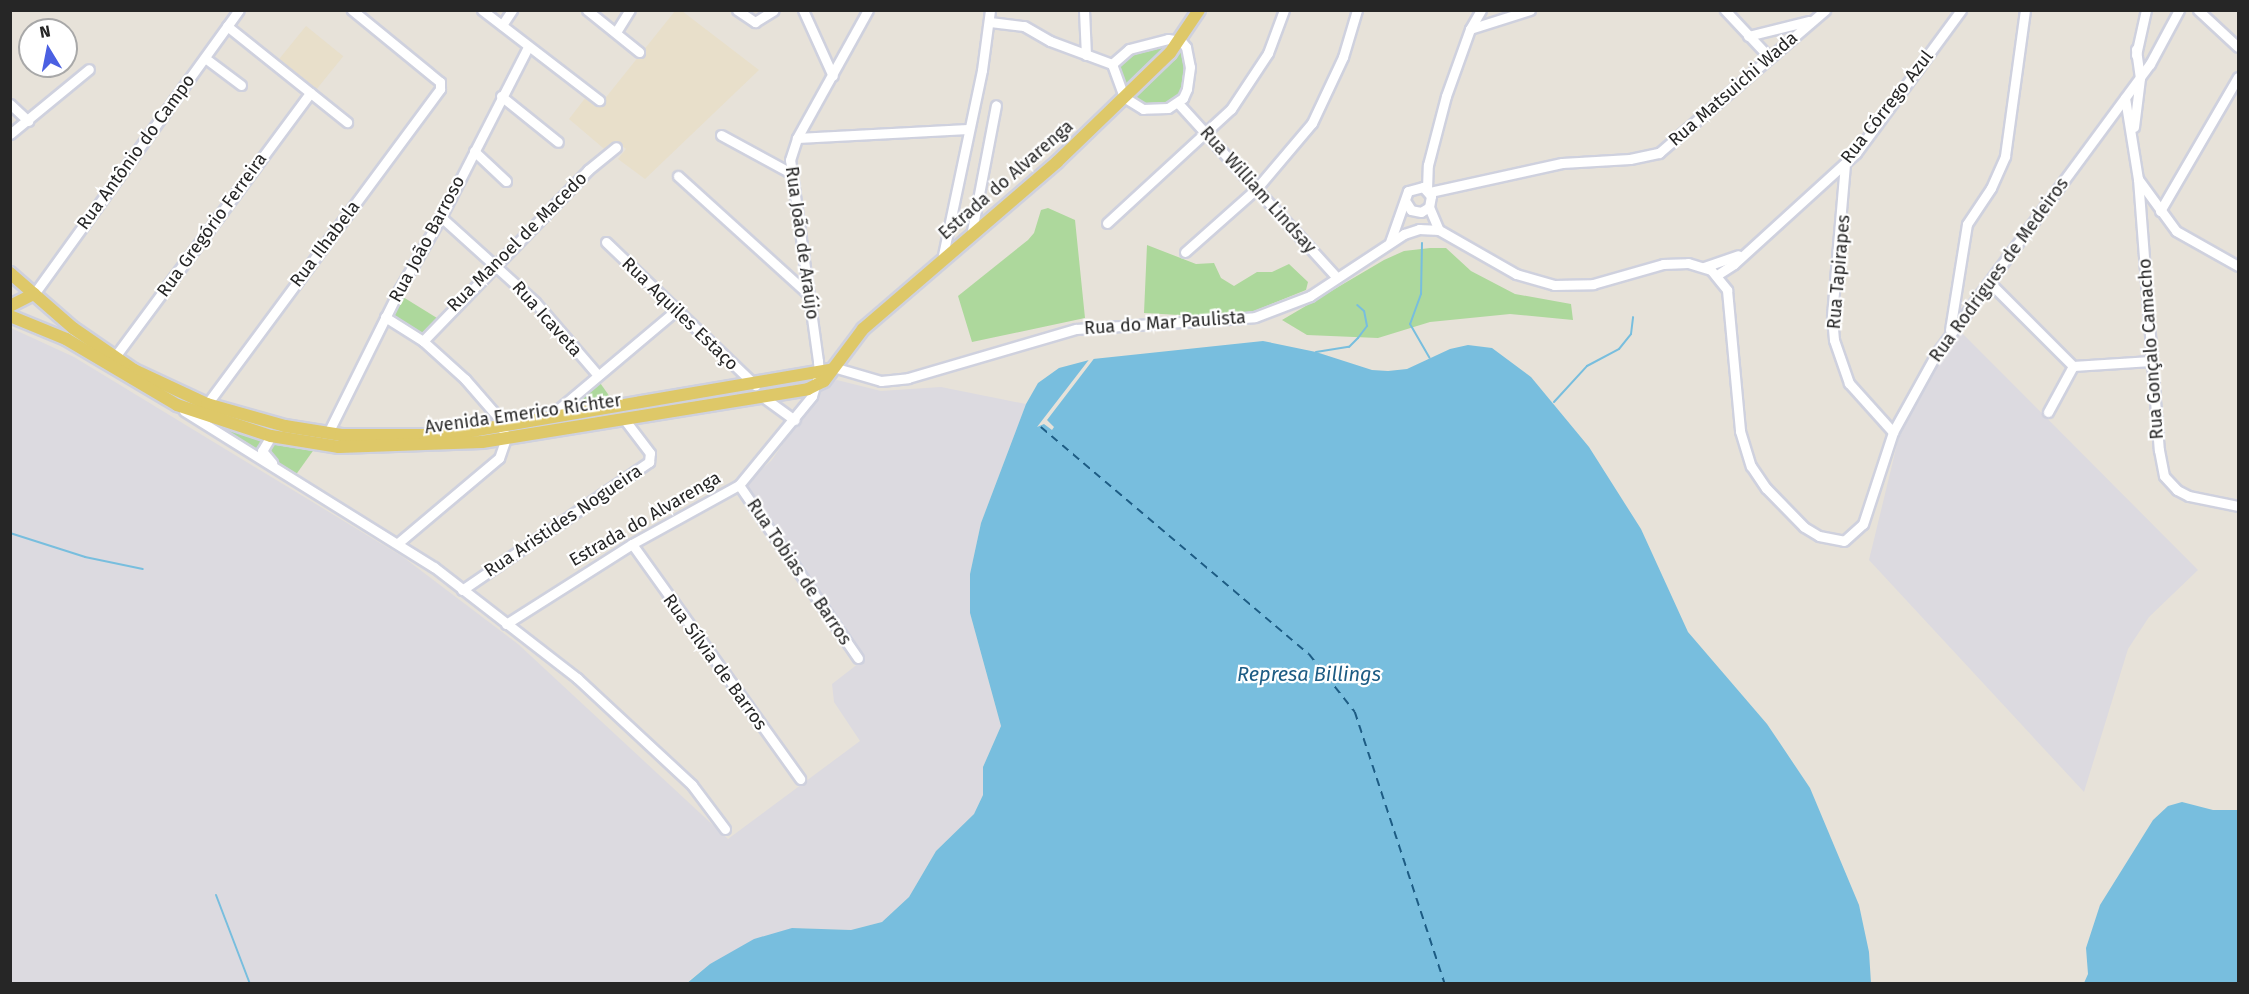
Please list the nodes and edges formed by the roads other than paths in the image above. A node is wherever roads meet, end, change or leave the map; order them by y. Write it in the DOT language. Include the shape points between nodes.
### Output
graph roads {
  1 [pos="239,10"];
  2 [pos="352,10"];
  3 [pos="482,10"];
  4 [pos="512,10"];
  5 [pos="587,10"];
  6 [pos="630,10"];
  7 [pos="737,10"];
  8 [pos="774,10"];
  9 [pos="803,10"];
  10 [pos="868,10"];
  11 [pos="990,10"];
  12 [pos="1084,10"];
  13 [pos="1199,10"];
  14 [pos="1284,10"];
  15 [pos="1357,10"];
  16 [pos="1481,10"];
  17 [pos="1530,10"];
  18 [pos="1725,10"];
  19 [pos="1825,10"];
  20 [pos="1960,10"];
  21 [pos="2025,10"];
  22 [pos="2146,10"];
  23 [pos="2179,10"];
  24 [pos="2198,10"];
  25 [pos="1809,21"];
  26 [pos="990,22"];
  27 [pos="502,25"];
  28 [pos="227,26"];
  29 [pos="1470,29"];
  30 [pos="616,32"];
  31 [pos="1748,36"];
  32 [pos="1181,41"];
  33 [pos="528,47"];
  34 [pos="2238,47"];
  35 [pos="2136,49"];
  36 [pos="639,52"];
  37 [pos="1086,55"];
  38 [pos="1769,57"];
  39 [pos="205,58"];
  40 [pos="1112,64"];
  41 [pos="89,69"];
  42 [pos="833,76"];
  43 [pos="2238,77"];
  44 [pos="2140,78"];
  45 [pos="241,86"];
  46 [pos="310,93"];
  47 [pos="2128,94"];
  48 [pos="501,96"];
  49 [pos="1124,97"];
  50 [pos="599,100"];
  51 [pos="1178,103"];
  52 [pos="10,104"];
  53 [pos="996,105"];
  54 [pos="28,121"];
  55 [pos="347,122"];
  56 [pos="968,129"];
  57 [pos="10,134"];
  58 [pos="1208,134"];
  59 [pos="721,135"];
  60 [pos="797,138"];
  61 [pos="2133,138"];
  62 [pos="558,142"];
  63 [pos="616,147"];
  64 [pos="474,151"];
  65 [pos="1845,164"];
  66 [pos="1428,165"];
  67 [pos="791,173"];
  68 [pos="678,176"];
  69 [pos="2138,179"];
  70 [pos="506,181"];
  71 [pos="1415,186"];
  72 [pos="1257,188"];
  73 [pos="1429,197"];
  74 [pos="1406,202"];
  75 [pos="2160,212"];
  76 [pos="441,217"];
  77 [pos="1107,223"];
  78 [pos="1439,230"];
  79 [pos="971,236"];
  80 [pos="606,242"];
  81 [pos="1390,242"];
  82 [pos="1753,245"];
  83 [pos="1185,252"];
  84 [pos="942,260"];
  85 [pos="495,264"];
  86 [pos="1734,264"];
  87 [pos="2238,266"];
  88 [pos="1704,267"];
  89 [pos="10,273"];
  90 [pos="1717,275"];
  91 [pos="1337,278"];
  92 [pos="10,279"];
  93 [pos="1989,282"];
  94 [pos="1727,290"];
  95 [pos="34,294"];
  96 [pos="808,294"];
  97 [pos="10,306"];
  98 [pos="675,311"];
  99 [pos="10,316"];
  100 [pos="385,317"];
  101 [pos="1950,332"];
  102 [pos="423,341"];
  103 [pos="114,358"];
  104 [pos="2151,361"];
  105 [pos="2073,366"];
  106 [pos="827,370"];
  107 [pos="597,374"];
  108 [pos="755,385"];
  109 [pos="816,387"];
  110 [pos="763,397"];
  111 [pos="207,404"];
  112 [pos="177,405"];
  113 [pos="2048,412"];
  114 [pos="624,419"];
  115 [pos="545,420"];
  116 [pos="795,420"];
  117 [pos="1893,432"];
  118 [pos="328,433"];
  119 [pos="505,433"];
  120 [pos="271,436"];
  121 [pos="280,471"];
  122 [pos="739,485"];
  123 [pos="2238,506"];
  124 [pos="398,543"];
  125 [pos="632,544"];
  126 [pos="462,590"];
  127 [pos="506,624"];
  128 [pos="858,658"];
  129 [pos="800,779"];
  130 [pos="725,829"];
  1 -- 28 [label="street, Rua Antônio do Campo"];
  2 -- 111 [label="street, Rua Ilhabela" via="440,82 440,89"];
  3 -- 27 [label="street"];
  4 -- 27 [label="street"];
  5 -- 30 [label="street"];
  6 -- 30 [label="street"];
  7 -- 8 [label="street" via="752,22"];
  9 -- 42 [label="street"];
  10 -- 42 [label="street, Rua João de Araújo"];
  11 -- 26 [label="street"];
  12 -- 37 [label="street"];
  13 -- 32 [label="main road, Estrada do Alvarenga"];
  14 -- 58 [label="street" via="1268,53 1251,82"];
  15 -- 72 [label="street" via="1340,66 1311,123"];
  16 -- 29 [label="street"];
  17 -- 29 [label="street"];
  18 -- 31 [label="street"];
  19 -- 25 [label="street, Rua Matsuichi Wada"];
  20 -- 65 [label="street, Rua Córrego Azul"];
  21 -- 101 [label="street" via="2005,156 1991,188 1967,224"];
  22 -- 35 [label="street"];
  23 -- 44 [label="street, Rua Rodrigues de Medeiros"];
  24 -- 34 [label="street"];
  25 -- 31 [label="street"];
  25 -- 38 [label="street, Rua Matsuichi Wada"];
  26 -- 37 [label="street" via="1024,26"];
  26 -- 56 [label="street"];
  27 -- 33 [label="street"];
  28 -- 39 [label="street, Rua Antônio do Campo"];
  28 -- 46 [label="street"];
  29 -- 66 [label="street"];
  30 -- 36 [label="street"];
  31 -- 38 [label="street"];
  32 -- 40 [label="street" via="1144,43 1121,54"];
  32 -- 49 [label="main road, Estrada do Alvarenga"];
  32 -- 51 [label="street" via="1190,67 1187,89"];
  33 -- 48 [label="street, Rua João Barroso"];
  33 -- 50 [label="street"];
  35 -- 44 [label="street"];
  35 -- 47 [label="street"];
  37 -- 40 [label="street"];
  38 -- 73 [label="street, Rua Matsuichi Wada" via="1659,153 1563,163"];
  39 -- 45 [label="street"];
  39 -- 95 [label="street, Rua Antônio do Campo"];
  40 -- 49 [label="street"];
  41 -- 54 [label="street"];
  42 -- 60 [label="street, Rua João de Araújo"];
  43 -- 75 [label="street"];
  44 -- 47 [label="street, Rua Rodrigues de Medeiros"];
  44 -- 61 [label="street, Rua Gonçalo Camacho"];
  46 -- 55 [label="street"];
  46 -- 103 [label="street, Rua Gregório Ferreira"];
  47 -- 61 [label="street, Rua Gonçalo Camacho"];
  47 -- 93 [label="street, Rua Rodrigues de Medeiros"];
  48 -- 62 [label="street"];
  48 -- 64 [label="street, Rua João Barroso"];
  49 -- 51 [label="street" via="1143,110"];
  49 -- 79 [label="main road, Estrada do Alvarenga"];
  51 -- 58 [label="street, Rua William Lindsay"];
  52 -- 54 [label="street"];
  53 -- 79 [label="street"];
  54 -- 57 [label="street"];
  56 -- 60 [label="street"];
  56 -- 84 [label="street"];
  58 -- 72 [label="street, Rua William Lindsay"];
  58 -- 77 [label="street"];
  59 -- 67 [label="street"];
  60 -- 67 [label="street, Rua João de Araújo" via="790,160"];
  61 -- 69 [label="street, Rua Gonçalo Camacho"];
  63 -- 85 [label="street, Rua Manoel de Macedo"];
  64 -- 70 [label="street"];
  64 -- 76 [label="street, Rua João Barroso"];
  65 -- 82 [label="street, Rua Córrego Azul"];
  65 -- 117 [label="street, Rua Tapirapes" via="1832,318 1834,340 1849,383"];
  66 -- 71 [label="street"];
  66 -- 73 [label="street"];
  67 -- 96 [label="street, Rua João de Araújo"];
  68 -- 96 [label="street"];
  69 -- 75 [label="street"];
  69 -- 104 [label="street, Rua Gonçalo Camacho"];
  71 -- 73 [label="street"];
  71 -- 74 [label="street" via="1406,194"];
  72 -- 83 [label="street"];
  72 -- 91 [label="street, Rua William Lindsay"];
  73 -- 74 [label="street" via="1416,212"];
  73 -- 78 [label="street"];
  74 -- 81 [label="street"];
  75 -- 87 [label="street" via="2190,241"];
  76 -- 85 [label="street, Rua Icaveta"];
  76 -- 100 [label="street, Rua João Barroso"];
  78 -- 81 [label="street, Rua do Mar Paulista" via="1411,230"];
  78 -- 88 [label="street" via="1516,274 1554,285 1593,284 1677,262"];
  79 -- 84 [label="main road, Estrada do Alvarenga"];
  80 -- 98 [label="street, Rua Aquiles Estaço"];
  81 -- 91 [label="street, Rua do Mar Paulista"];
  82 -- 86 [label="street, Rua Córrego Azul"];
  82 -- 88 [label="street, Rua Córrego Azul" via="1726,261"];
  84 -- 106 [label="main road, Estrada do Alvarenga" via="863,329"];
  85 -- 102 [label="street, Rua Manoel de Macedo"];
  85 -- 107 [label="street, Rua Icaveta" via="535,302"];
  86 -- 90 [label="street, Rua Córrego Azul"];
  86 -- 94 [label="street"];
  88 -- 90 [label="street"];
  89 -- 95 [label="main road"];
  90 -- 94 [label="street"];
  91 -- 106 [label="street, Rua do Mar Paulista" via="1286,308 1255,317 1076,329 908,378 881,381"];
  92 -- 95 [label="main road"];
  93 -- 101 [label="street, Rua Rodrigues de Medeiros"];
  93 -- 105 [label="street"];
  94 -- 117 [label="street, Rua Rodrigues de Medeiros" via="1740,431 1751,466 1766,488 1804,527 1819,536 1844,541 1863,524"];
  95 -- 97 [label="main road"];
  95 -- 103 [label="main road, Avenida Emerico Richter"];
  96 -- 106 [label="street, Rua João de Araújo"];
  98 -- 107 [label="street"];
  98 -- 108 [label="street, Rua Aquiles Estaço"];
  99 -- 112 [label="main road, Avenida Emerico Richter" via="66,339"];
  100 -- 102 [label="street"];
  100 -- 118 [label="street, Rua João Barroso"];
  101 -- 117 [label="street, Rua Rodrigues de Medeiros" via="1915,386"];
  102 -- 119 [label="street" via="465,379"];
  103 -- 111 [label="main road, Avenida Emerico Richter"];
  104 -- 105 [label="street"];
  104 -- 123 [label="street, Rua Gonçalo Camacho" via="2164,476 2189,496"];
  105 -- 113 [label="street"];
  106 -- 108 [label="main road, Avenida Emerico Richter"];
  106 -- 109 [label="main road, Estrada do Alvarenga"];
  107 -- 115 [label="street"];
  108 -- 115 [label="main road, Avenida Emerico Richter"];
  109 -- 110 [label="main road, Avenida Emerico Richter"];
  109 -- 116 [label="street, Estrada do Alvarenga"];
  110 -- 114 [label="main road, Avenida Emerico Richter"];
  110 -- 116 [label="street"];
  111 -- 118 [label="main road, Avenida Emerico Richter" via="285,426"];
  112 -- 120 [label="main road, Avenida Emerico Richter"];
  112 -- 121 [label="street"];
  114 -- 119 [label="main road, Avenida Emerico Richter"];
  114 -- 126 [label="street, Rua Aristides Nogueira" via="650,453 649,462"];
  115 -- 119 [label="main road, Avenida Emerico Richter"];
  116 -- 122 [label="street, Estrada do Alvarenga"];
  118 -- 119 [label="main road, Avenida Emerico Richter"];
  119 -- 120 [label="main road, Avenida Emerico Richter" via="392,448 339,447"];
  119 -- 124 [label="street" via="499,458"];
  120 -- 121 [label="street" via="262,451"];
  121 -- 124 [label="street"];
  122 -- 125 [label="street, Estrada do Alvarenga"];
  122 -- 128 [label="street, Rua Tobias de Barros"];
  124 -- 126 [label="street"];
  125 -- 127 [label="street, Estrada do Alvarenga"];
  125 -- 129 [label="street, Rua Sílvia de Barros"];
  126 -- 127 [label="street"];
  127 -- 130 [label="street" via="577,678 692,785"];
}
